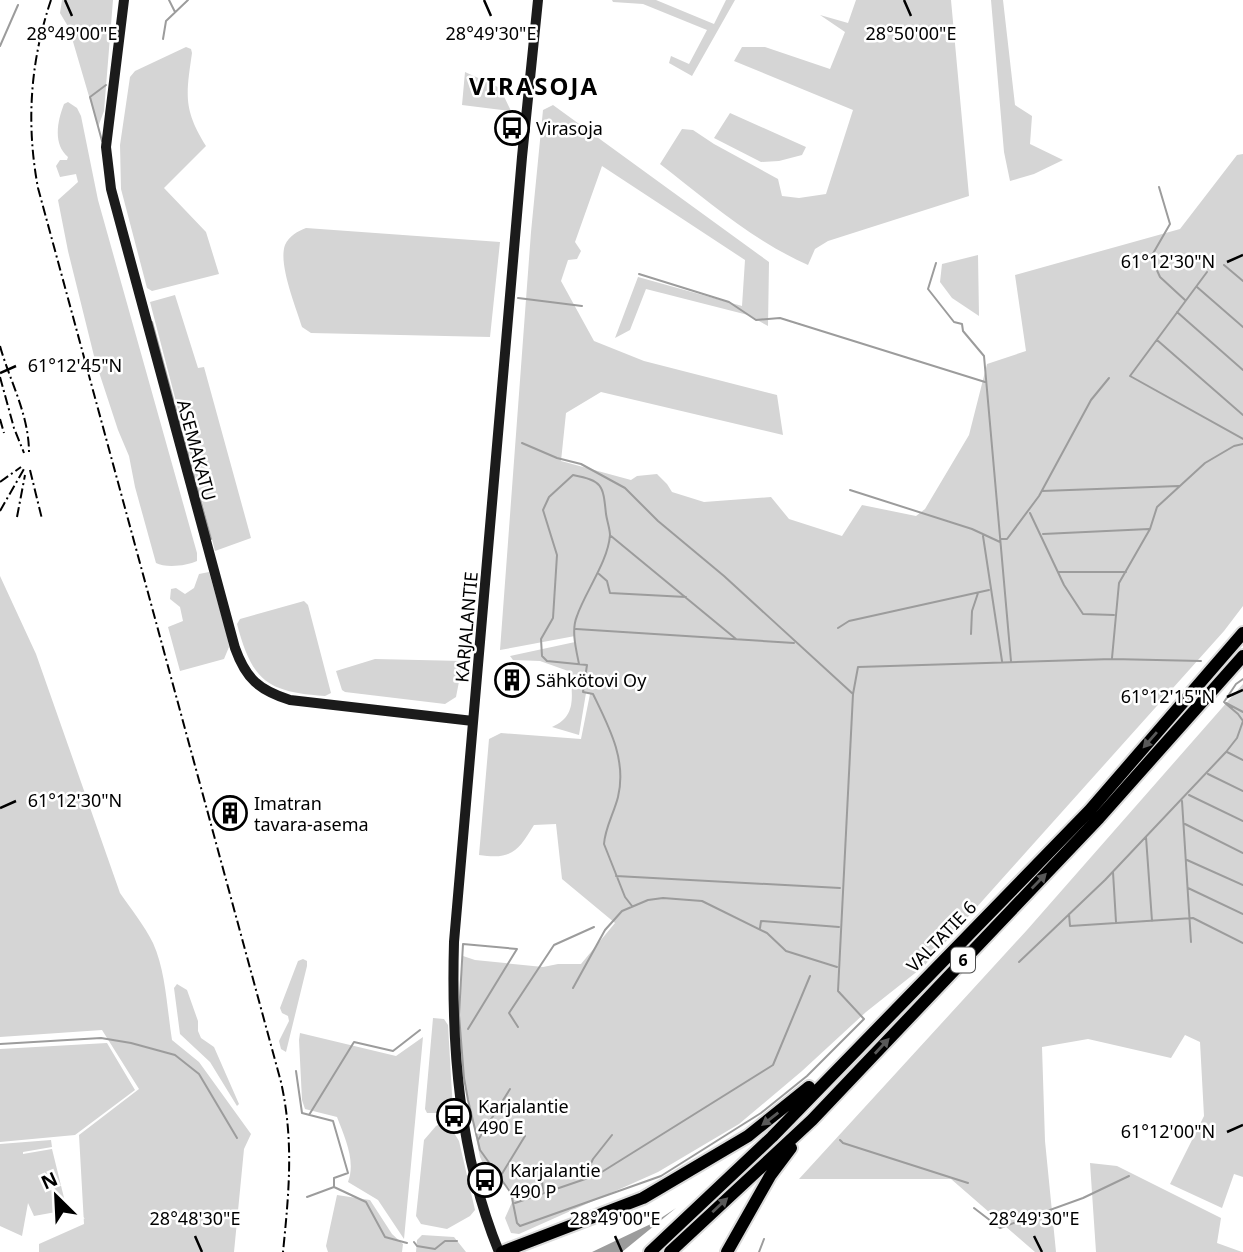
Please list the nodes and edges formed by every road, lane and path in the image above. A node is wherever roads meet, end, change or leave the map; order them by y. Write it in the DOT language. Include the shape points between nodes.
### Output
graph roads {
  1 [pos="124,0"];
  2 [pos="538,0"];
  3 [pos="1243,633"];
  4 [pos="1243,656"];
  5 [pos="473,721"];
  6 [pos="877,1026"];
  7 [pos="811,1120"];
  8 [pos="501,1252"];
  9 [pos="650,1252"];
  10 [pos="670,1252"];
  11 [pos="727,1252"];
  1 -- 5 [label="main road, ASEMAKATU" via="106,148 111,189 245,673 267,691 290,700"];
  2 -- 5 [label="main road, KARJALANTIE"];
  3 -- 6 [label="highway, VALTATIE 6 / 6, one-way" via="1090,810"];
  7 -- 4 [label="highway, VALTATIE 6 / 6, one-way" via="1098,818"];
  5 -- 8 [label="main road, KARJALANTIE" via="454,942 454,1034 467,1135 485,1211"];
  6 -- 8 [label="highway, one-way" via="748,1136 643,1198"];
  6 -- 9 [label="highway, VALTATIE 6 / 6" via="772,1137"];
  10 -- 7 [label="highway, VALTATIE 6 / 6, one-way"];
  7 -- 11 [label="highway" via="770,1176"];
}
